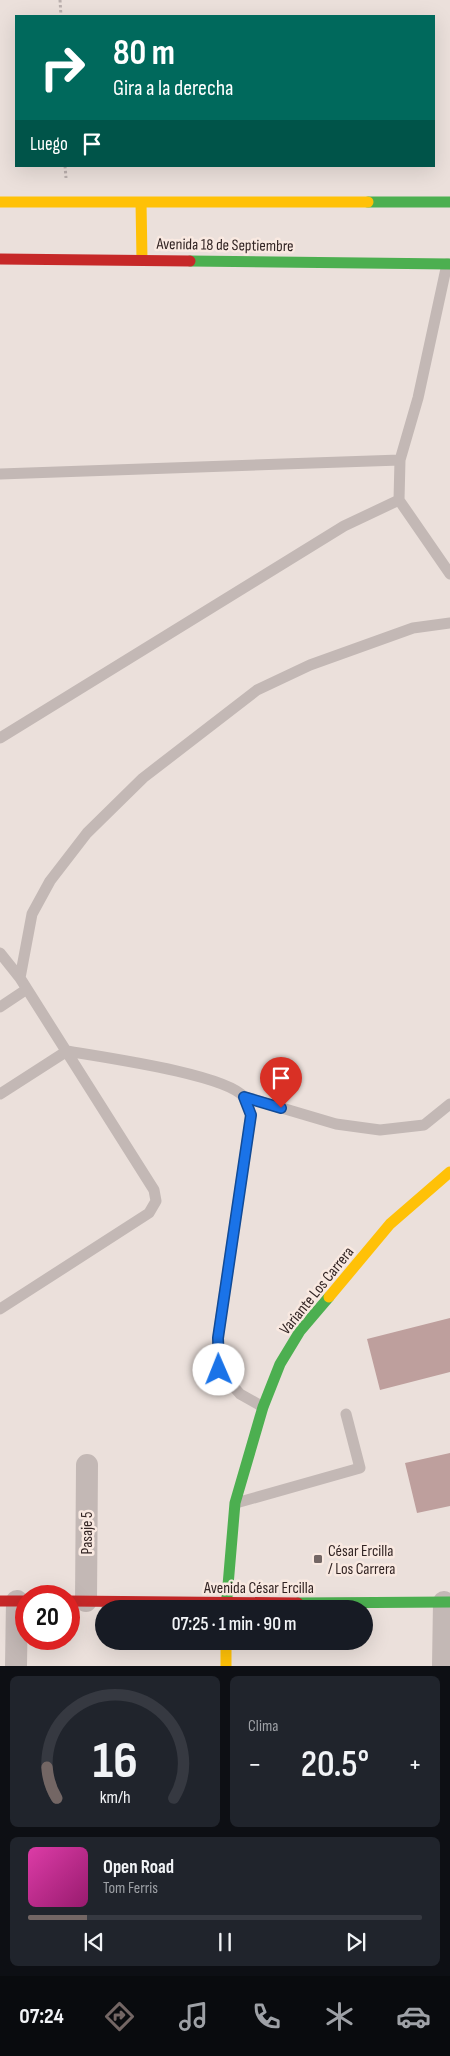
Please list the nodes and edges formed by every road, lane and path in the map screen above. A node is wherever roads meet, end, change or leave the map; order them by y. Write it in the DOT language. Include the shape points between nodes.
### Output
graph roads {
  1 [pos="60,0"];
  2 [pos="61,15"];
  3 [pos="0,202"];
  4 [pos="141,202"];
  5 [pos="450,202"];
  6 [pos="0,259"];
  7 [pos="142,259"];
  8 [pos="449,264"];
  9 [pos="400,460"];
  10 [pos="0,474"];
  11 [pos="398,500"];
  12 [pos="450,574"];
  13 [pos="450,623"];
  14 [pos="0,738"];
  15 [pos="0,954"];
  16 [pos="20,978"];
  17 [pos="27,989"];
  18 [pos="0,1007"];
  19 [pos="68,1051"];
  20 [pos="0,1094"];
  21 [pos="244,1097"];
  22 [pos="450,1104"];
  23 [pos="450,1172"];
  24 [pos="0,1309"];
  25 [pos="262,1407"];
  26 [pos="346,1414"];
  27 [pos="86,1465"];
  28 [pos="234,1503"];
  29 [pos="79,1585"];
  30 [pos="226,1600"];
  31 [pos="14,1601"];
  32 [pos="80,1601"];
  33 [pos="95,1602"];
  34 [pos="447,1602"];
  35 [pos="373,1603"];
  36 [pos="226,1650"];
  37 [pos="16,1666"];
  38 [pos="226,1666"];
  39 [pos="444,1666"];
  1 -- 2 [label="path"];
  3 -- 4 [label="street"];
  4 -- 5 [label="street"];
  4 -- 7 [label="street"];
  6 -- 7 [label="street, Avenida 18 de Septiembre"];
  7 -- 8 [label="street, Avenida 18 de Septiembre"];
  8 -- 9 [label="lane"];
  9 -- 10 [label="lane"];
  9 -- 11 [label="lane"];
  11 -- 12 [label="lane"];
  11 -- 14 [label="lane" via="344,526"];
  13 -- 16 [label="lane" via="413,628 310,665 257,690 142,778 87,833 50,881 32,914"];
  15 -- 16 [label="lane"];
  16 -- 17 [label="lane"];
  17 -- 18 [label="lane"];
  17 -- 19 [label="lane"];
  19 -- 20 [label="lane"];
  19 -- 21 [label="lane" via="221,1082"];
  19 -- 24 [label="lane" via="154,1190 156,1201 149,1213"];
  21 -- 22 [label="lane" via="336,1124 380,1130 424,1125"];
  21 -- 25 [label="lane" via="251,1115 218,1338 219,1370 240,1394"];
  23 -- 25 [label="street, Variante Los Carrera" via="390,1224 300,1331 280,1364"];
  25 -- 28 [label="street, Variante Los Carrera"];
  26 -- 28 [label="lane" via="360,1468"];
  27 -- 29 [label="street, Pasaje 5"];
  28 -- 30 [label="street, Variante Los Carrera"];
  31 -- 37 [label="street"];
  32 -- 33 [label="street, Avenida César Ercilla"];
  34 -- 35 [label="street, Avenida César Ercilla"];
  34 -- 39 [label="street"];
  36 -- 38 [label="street"];
}
